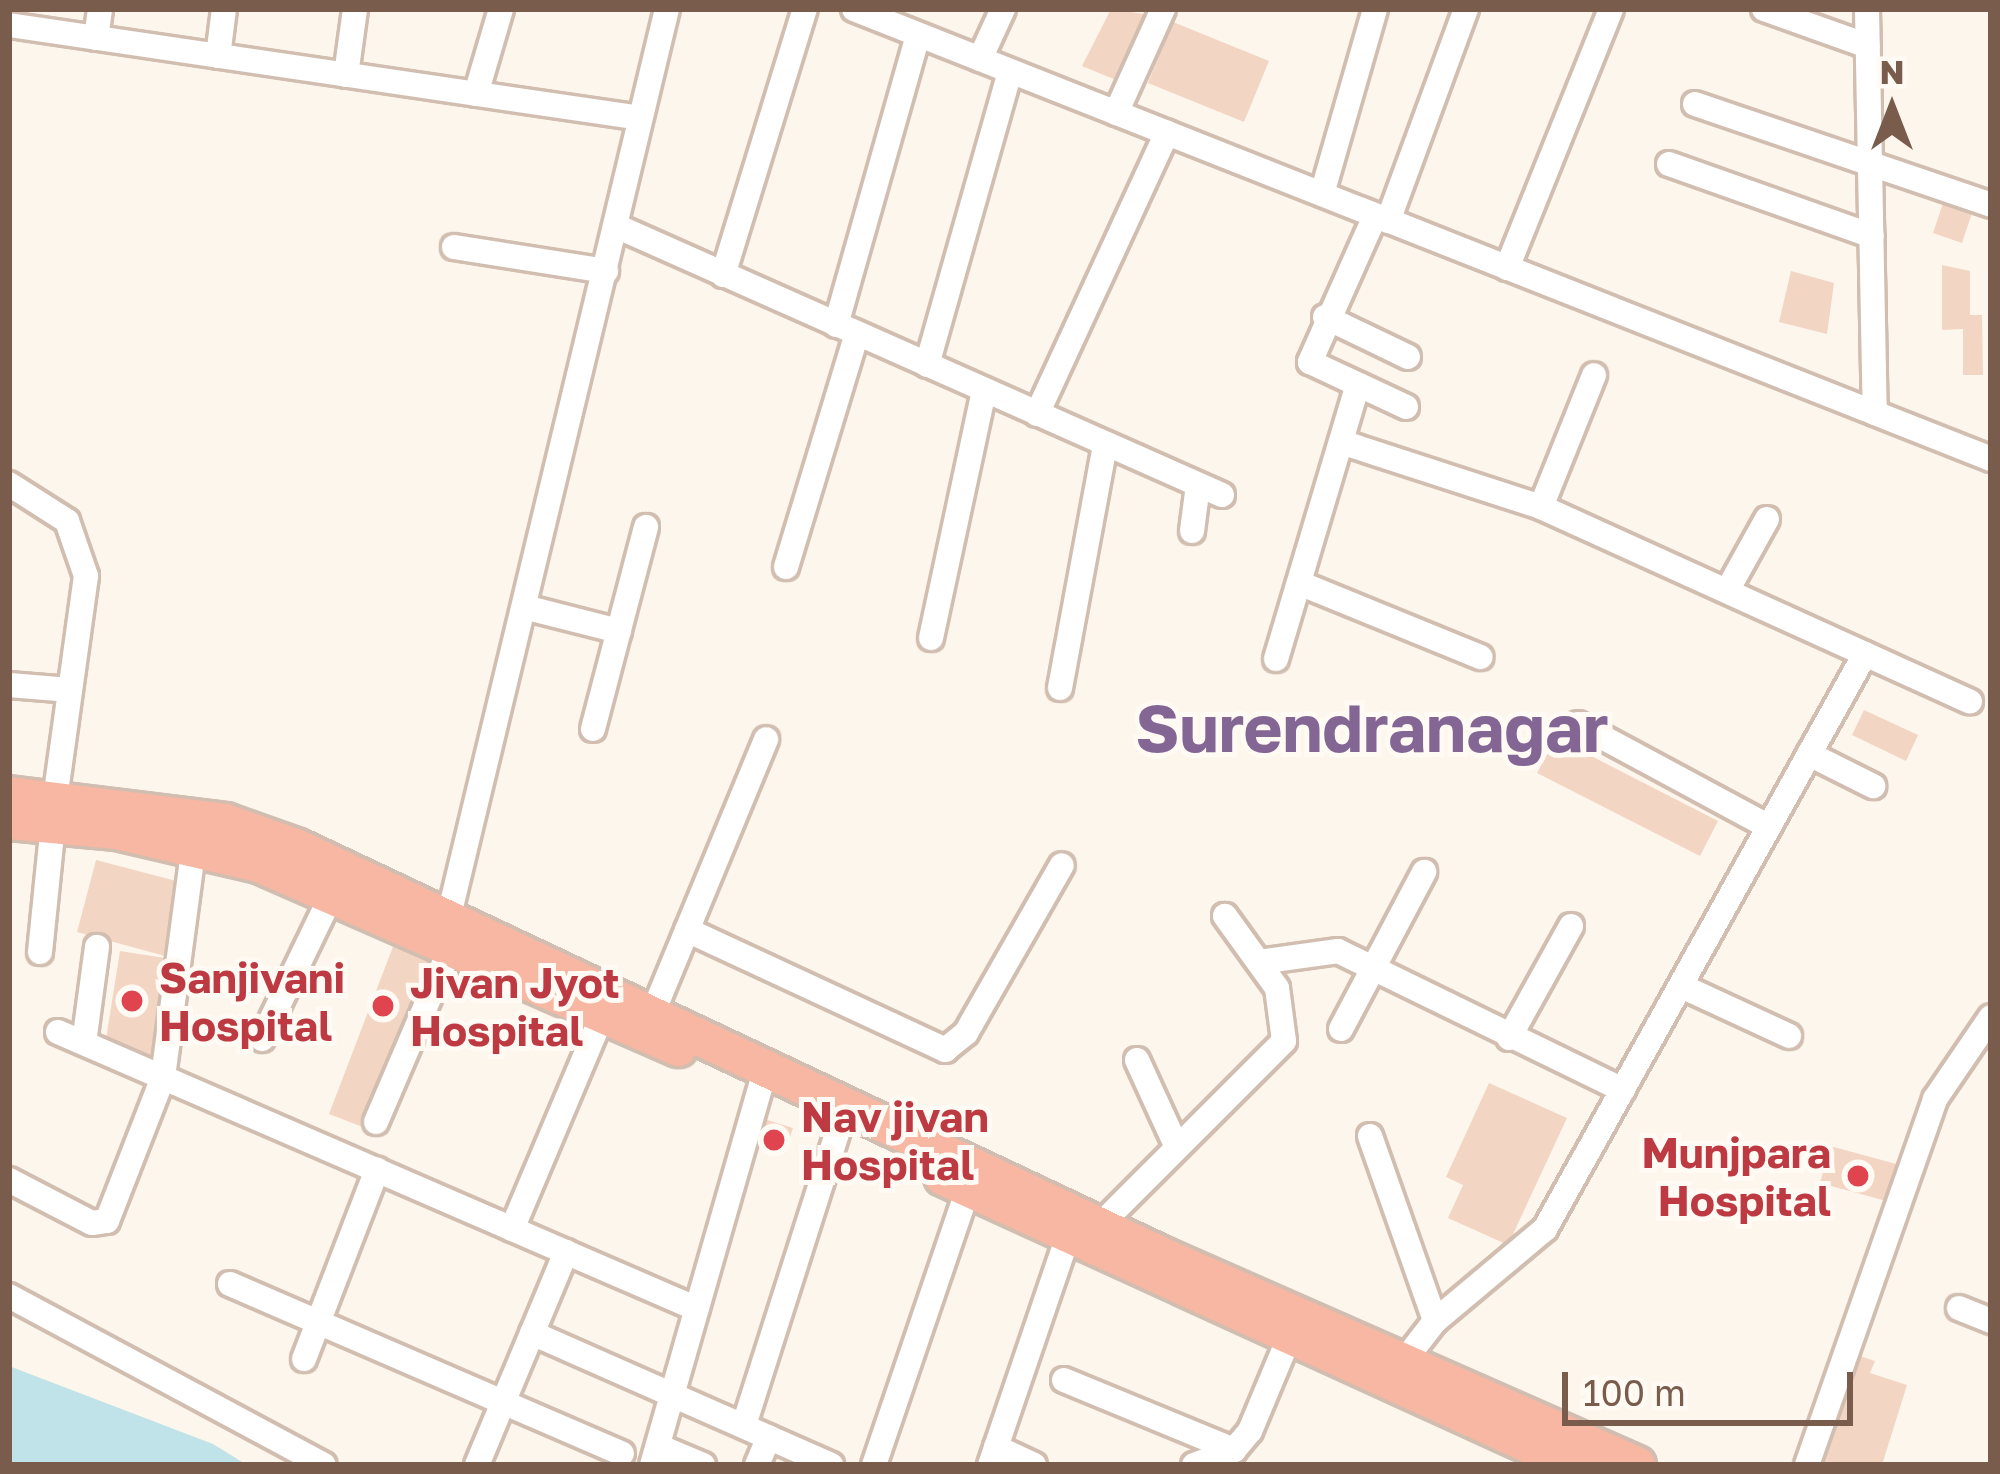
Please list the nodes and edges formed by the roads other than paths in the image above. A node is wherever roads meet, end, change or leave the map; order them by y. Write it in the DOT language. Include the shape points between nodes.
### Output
graph roads {
  1 [pos="100,9"];
  2 [pos="224,9"];
  3 [pos="355,9"];
  4 [pos="501,9"];
  5 [pos="668,9"];
  6 [pos="805,9"];
  7 [pos="1003,9"];
  8 [pos="1163,9"];
  9 [pos="1375,9"];
  10 [pos="1466,9"];
  11 [pos="1611,9"];
  12 [pos="1764,9"];
  13 [pos="1867,9"];
  14 [pos="861,10"];
  15 [pos="9,26"];
  16 [pos="918,35"];
  17 [pos="96,38"];
  18 [pos="1868,46"];
  19 [pos="218,56"];
  20 [pos="980,59"];
  21 [pos="1010,71"];
  22 [pos="346,75"];
  23 [pos="476,94"];
  24 [pos="1695,104"];
  25 [pos="1116,113"];
  26 [pos="640,118"];
  27 [pos="1167,133"];
  28 [pos="1870,161"];
  29 [pos="1669,164"];
  30 [pos="1322,194"];
  31 [pos="1988,196"];
  32 [pos="1382,218"];
  33 [pos="616,226"];
  34 [pos="1872,236"];
  35 [pos="454,247"];
  36 [pos="1508,268"];
  37 [pos="605,271"];
  38 [pos="723,274"];
  39 [pos="1324,316"];
  40 [pos="847,330"];
  41 [pos="1408,357"];
  42 [pos="927,365"];
  43 [pos="1594,375"];
  44 [pos="1357,387"];
  45 [pos="984,391"];
  46 [pos="1406,407"];
  47 [pos="1875,413"];
  48 [pos="1037,414"];
  49 [pos="1342,442"];
  50 [pos="1105,445"];
  51 [pos="1991,459"];
  52 [pos="9,484"];
  53 [pos="1541,507"];
  54 [pos="1767,518"];
  55 [pos="646,527"];
  56 [pos="1192,531"];
  57 [pos="786,567"];
  58 [pos="1299,583"];
  59 [pos="1728,590"];
  60 [pos="528,608"];
  61 [pos="619,632"];
  62 [pos="931,638"];
  63 [pos="1865,655"];
  64 [pos="1480,657"];
  65 [pos="1276,659"];
  66 [pos="9,685"];
  67 [pos="1060,688"];
  68 [pos="70,690"];
  69 [pos="1970,702"];
  70 [pos="1578,724"];
  71 [pos="593,728"];
  72 [pos="766,739"];
  73 [pos="1809,754"];
  74 [pos="1873,786"];
  75 [pos="9,795"];
  76 [pos="54,811"];
  77 [pos="9,820"];
  78 [pos="1769,827"];
  79 [pos="194,846"];
  80 [pos="1062,866"];
  81 [pos="1424,872"];
  82 [pos="333,892"];
  83 [pos="1226,916"];
  84 [pos="1571,926"];
  85 [pos="687,930"];
  86 [pos="448,933"];
  87 [pos="97,947"];
  88 [pos="40,952"];
  89 [pos="1259,962"];
  90 [pos="1373,969"];
  91 [pos="1681,986"];
  92 [pos="654,1010"];
  93 [pos="603,1014"];
  94 [pos="1991,1017"];
  95 [pos="1342,1029"];
  96 [pos="58,1032"];
  97 [pos="1789,1036"];
  98 [pos="1509,1038"];
  99 [pos="262,1039"];
  100 [pos="84,1043"];
  101 [pos="1137,1060"];
  102 [pos="163,1077"];
  103 [pos="760,1086"];
  104 [pos="1623,1090"];
  105 [pos="376,1122"];
  106 [pos="840,1125"];
  107 [pos="1370,1136"];
  108 [pos="1176,1145"];
  109 [pos="376,1170"];
  110 [pos="9,1180"];
  111 [pos="968,1189"];
  112 [pos="1081,1225"];
  113 [pos="512,1229"];
  114 [pos="566,1252"];
  115 [pos="230,1284"];
  116 [pos="9,1296"];
  117 [pos="1959,1308"];
  118 [pos="697,1309"];
  119 [pos="319,1321"];
  120 [pos="1991,1321"];
  121 [pos="1435,1322"];
  122 [pos="532,1333"];
  123 [pos="1288,1340"];
  124 [pos="304,1359"];
  125 [pos="1404,1360"];
  126 [pos="1064,1380"];
  127 [pos="673,1393"];
  128 [pos="504,1399"];
  129 [pos="744,1425"];
  130 [pos="769,1436"];
  131 [pos="1234,1450"];
  132 [pos="622,1454"];
  133 [pos="655,1456"];
  134 [pos="993,1456"];
  135 [pos="324,1465"];
  136 [pos="477,1465"];
  137 [pos="703,1465"];
  138 [pos="757,1465"];
  139 [pos="831,1465"];
  140 [pos="874,1465"];
  141 [pos="1034,1465"];
  142 [pos="1195,1465"];
  143 [pos="1573,1465"];
  144 [pos="1637,1465"];
  145 [pos="1807,1465"];
  1 -- 17 [label="street"];
  2 -- 19 [label="street"];
  3 -- 22 [label="street"];
  4 -- 23 [label="street"];
  5 -- 26 [label="street"];
  6 -- 38 [label="street"];
  7 -- 20 [label="street"];
  8 -- 25 [label="street"];
  9 -- 30 [label="street"];
  10 -- 32 [label="street"];
  11 -- 36 [label="street"];
  12 -- 18 [label="street"];
  13 -- 18 [label="street"];
  14 -- 16 [label="street"];
  15 -- 17 [label="street"];
  16 -- 20 [label="street"];
  16 -- 40 [label="street"];
  17 -- 19 [label="street"];
  18 -- 28 [label="street"];
  19 -- 22 [label="street"];
  20 -- 21 [label="street"];
  21 -- 25 [label="street"];
  21 -- 42 [label="street"];
  22 -- 23 [label="street"];
  23 -- 26 [label="street"];
  24 -- 28 [label="street"];
  25 -- 27 [label="street"];
  26 -- 33 [label="street"];
  27 -- 30 [label="street"];
  27 -- 48 [label="street"];
  28 -- 31 [label="street"];
  28 -- 34 [label="street"];
  29 -- 34 [label="street"];
  30 -- 32 [label="street"];
  32 -- 36 [label="street"];
  32 -- 39 [label="street"];
  33 -- 37 [label="street"];
  33 -- 38 [label="street"];
  34 -- 47 [label="street"];
  35 -- 37 [label="street"];
  36 -- 47 [label="street"];
  37 -- 60 [label="street"];
  38 -- 40 [label="street"];
  39 -- 41 [label="street"];
  39 -- 44 [label="street" via="1310,362"];
  40 -- 42 [label="street"];
  40 -- 57 [label="street"];
  42 -- 45 [label="street"];
  43 -- 53 [label="street"];
  44 -- 46 [label="street"];
  44 -- 49 [label="street"];
  45 -- 48 [label="street"];
  45 -- 62 [label="street"];
  47 -- 51 [label="street"];
  48 -- 50 [label="street"];
  49 -- 53 [label="street"];
  49 -- 58 [label="street"];
  50 -- 56 [label="street" via="1210,490"];
  50 -- 67 [label="street"];
  52 -- 68 [label="street" via="67,521 78,538 86,576"];
  53 -- 59 [label="street"];
  54 -- 59 [label="street"];
  55 -- 61 [label="street"];
  58 -- 64 [label="street"];
  58 -- 65 [label="street"];
  59 -- 63 [label="street"];
  60 -- 61 [label="street"];
  60 -- 86 [label="street"];
  61 -- 71 [label="street"];
  63 -- 69 [label="street"];
  63 -- 73 [label="street"];
  66 -- 68 [label="street"];
  68 -- 76 [label="street"];
  70 -- 78 [label="street"];
  72 -- 85 [label="street"];
  73 -- 74 [label="street"];
  73 -- 78 [label="street"];
  75 -- 76 [label="highway"];
  76 -- 77 [label="highway"];
  76 -- 79 [label="highway"];
  76 -- 86 [label="highway" via="225,822"];
  76 -- 88 [label="street"];
  78 -- 91 [label="street"];
  79 -- 82 [label="highway"];
  79 -- 102 [label="street"];
  80 -- 85 [label="street" via="966,1034 945,1049"];
  81 -- 90 [label="street"];
  82 -- 86 [label="highway"];
  82 -- 99 [label="street"];
  83 -- 89 [label="street"];
  84 -- 98 [label="street"];
  85 -- 92 [label="street"];
  86 -- 92 [label="highway"];
  86 -- 93 [label="highway"];
  86 -- 105 [label="street"];
  87 -- 100 [label="street"];
  89 -- 90 [label="street" via="1318,948"];
  89 -- 108 [label="street" via="1285,1006 1284,1041"];
  90 -- 95 [label="street"];
  90 -- 98 [label="street"];
  91 -- 97 [label="street"];
  91 -- 104 [label="street"];
  92 -- 112 [label="highway"];
  93 -- 103 [label="highway"];
  93 -- 113 [label="street"];
  94 -- 145 [label="street" via="1936,1099"];
  96 -- 100 [label="street"];
  98 -- 104 [label="street"];
  100 -- 102 [label="street"];
  101 -- 108 [label="street"];
  102 -- 109 [label="street"];
  102 -- 110 [label="street" via="107,1221 92,1223"];
  103 -- 106 [label="highway"];
  103 -- 118 [label="street"];
  104 -- 121 [label="street" via="1545,1229"];
  106 -- 111 [label="highway"];
  106 -- 129 [label="street"];
  107 -- 121 [label="street"];
  108 -- 112 [label="street"];
  109 -- 113 [label="street"];
  109 -- 119 [label="street"];
  111 -- 112 [label="highway"];
  111 -- 140 [label="street"];
  112 -- 123 [label="highway"];
  112 -- 125 [label="highway"];
  112 -- 134 [label="street"];
  113 -- 114 [label="street"];
  114 -- 118 [label="street"];
  114 -- 122 [label="street"];
  115 -- 119 [label="street"];
  116 -- 135 [label="street"];
  117 -- 120 [label="street"];
  118 -- 127 [label="street"];
  119 -- 124 [label="street"];
  119 -- 128 [label="street"];
  121 -- 125 [label="street"];
  122 -- 127 [label="street"];
  122 -- 128 [label="street"];
  123 -- 131 [label="street"];
  123 -- 143 [label="highway"];
  125 -- 144 [label="highway"];
  126 -- 131 [label="street"];
  127 -- 129 [label="street"];
  127 -- 133 [label="street"];
  128 -- 132 [label="street"];
  128 -- 136 [label="street"];
  129 -- 130 [label="street"];
  130 -- 138 [label="street"];
  130 -- 139 [label="street"];
  131 -- 142 [label="street"];
  133 -- 137 [label="street"];
  134 -- 141 [label="street"];
}
